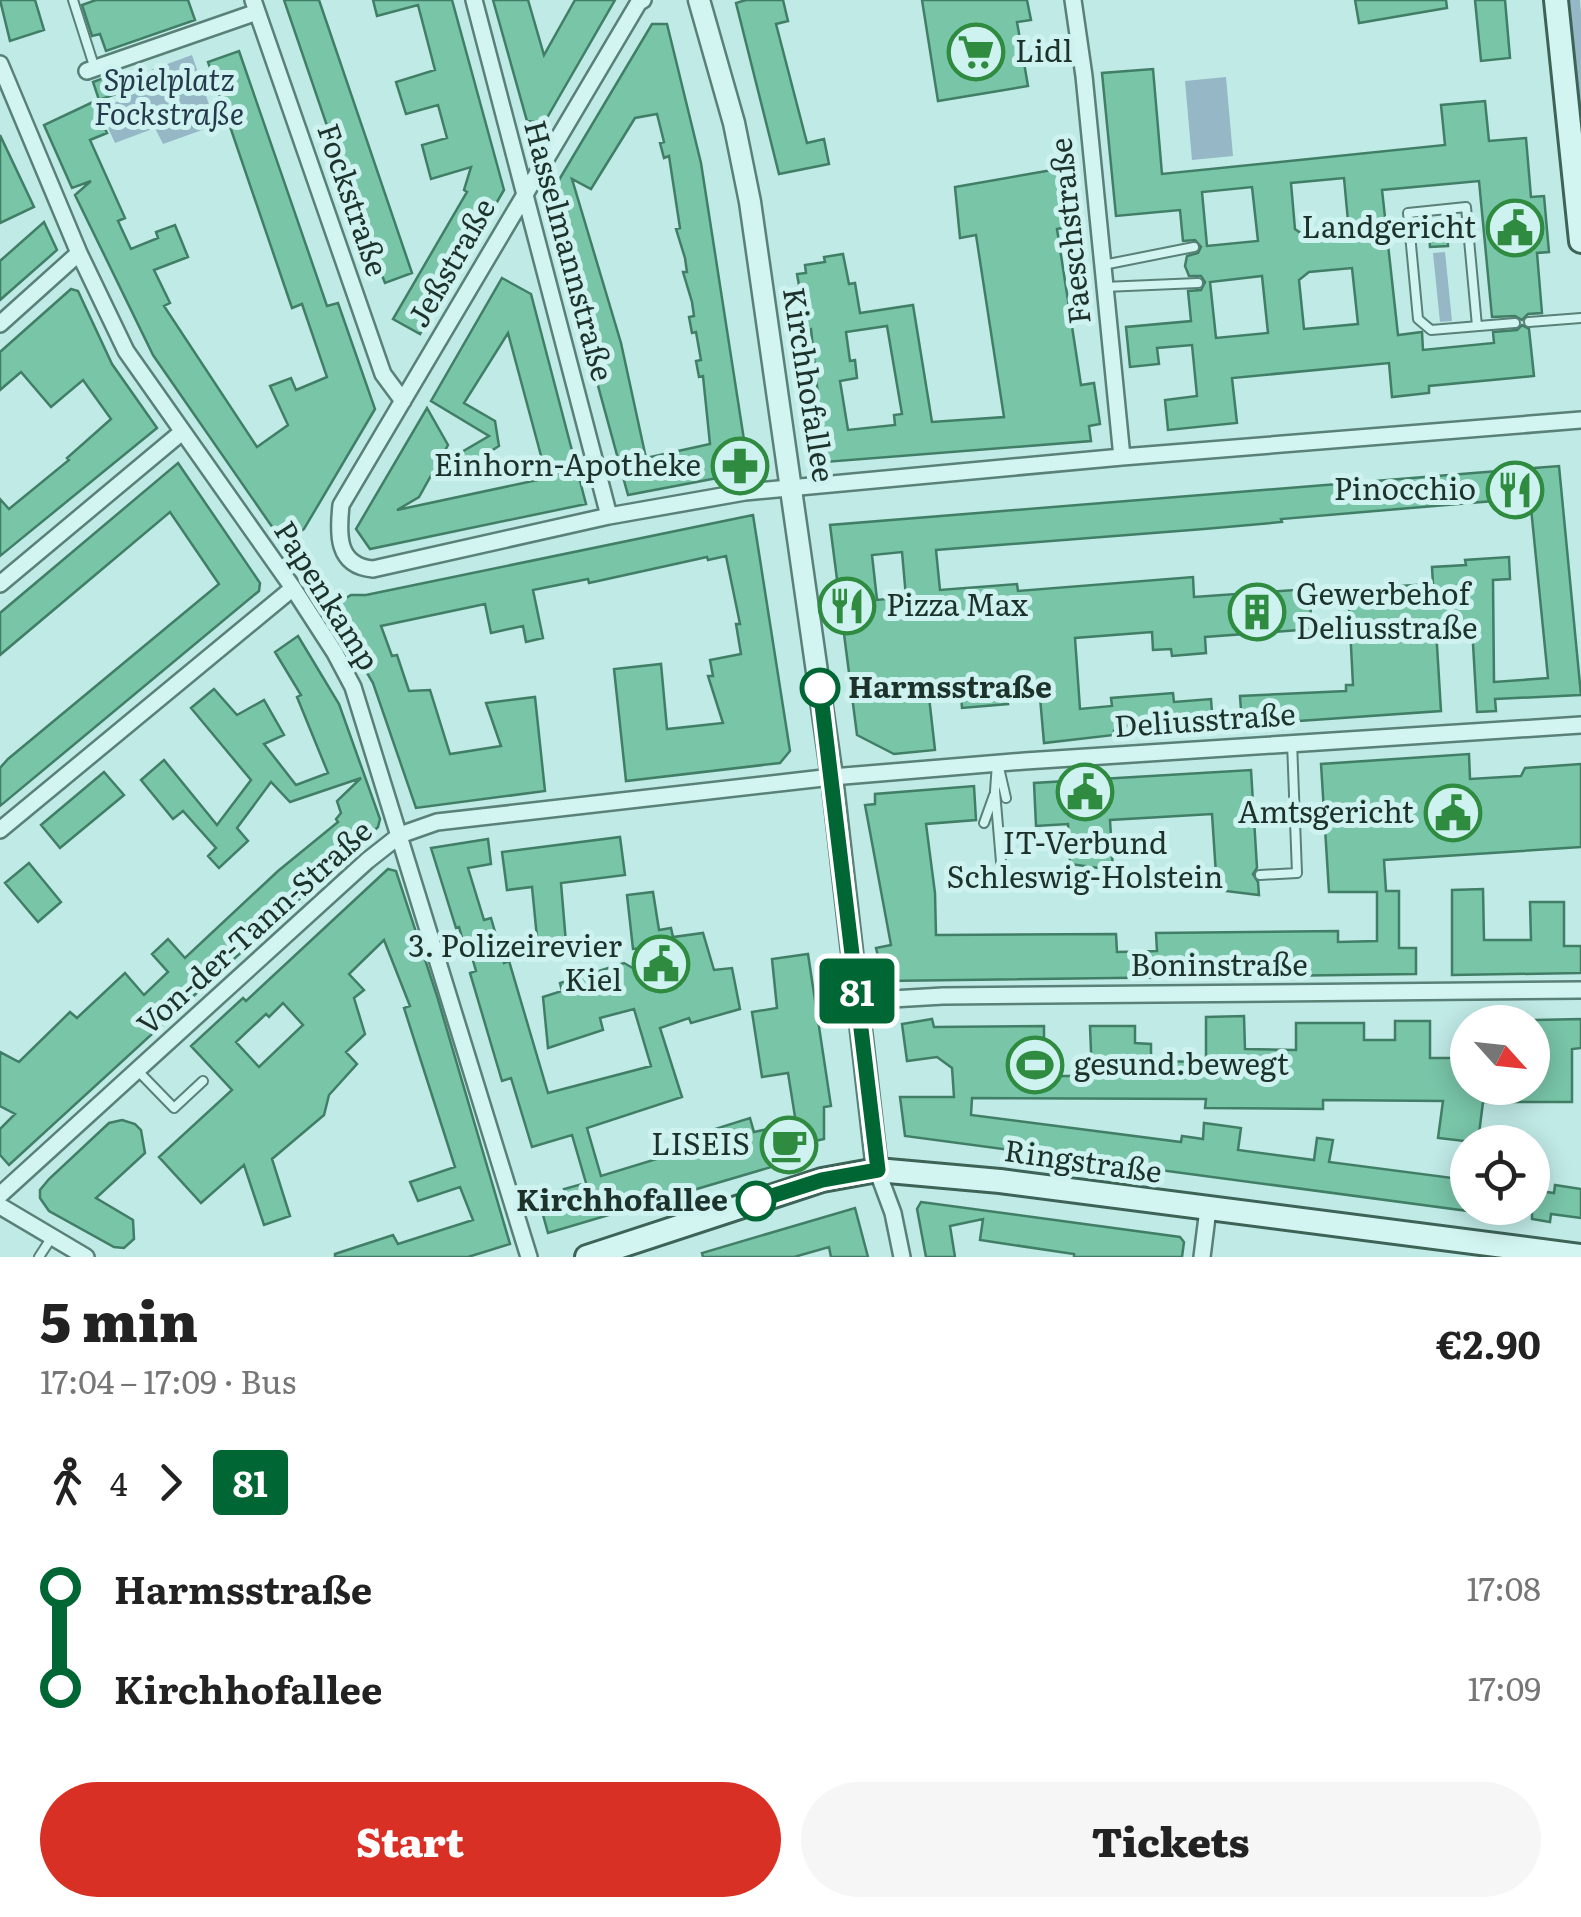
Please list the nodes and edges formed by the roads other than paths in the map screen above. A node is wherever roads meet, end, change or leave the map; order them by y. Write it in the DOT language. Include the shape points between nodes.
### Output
graph roads {
  1 [pos="73,0"];
  2 [pos="474,0"];
  3 [pos="643,0"];
  4 [pos="699,0"];
  5 [pos="1073,0"];
  6 [pos="1556,0"];
  7 [pos="255,6"];
  8 [pos="0,64"];
  9 [pos="92,70"];
  10 [pos="4,89"];
  11 [pos="525,194"];
  12 [pos="1581,241"];
  13 [pos="1194,248"];
  14 [pos="79,253"];
  15 [pos="1103,265"];
  16 [pos="1198,283"];
  17 [pos="1104,287"];
  18 [pos="1581,318"];
  19 [pos="1528,322"];
  20 [pos="1515,323"];
  21 [pos="0,324"];
  22 [pos="1477,326"];
  23 [pos="402,402"];
  24 [pos="1581,420"];
  25 [pos="182,432"];
  26 [pos="1122,456"];
  27 [pos="793,487"];
  28 [pos="610,516"];
  29 [pos="0,584"];
  30 [pos="292,588"];
  31 [pos="1581,725"];
  32 [pos="1292,742"];
  33 [pos="998,763"];
  34 [pos="832,777"];
  35 [pos="995,791"];
  36 [pos="1006,798"];
  37 [pos="984,823"];
  38 [pos="0,830"];
  39 [pos="400,835"];
  40 [pos="1001,862"];
  41 [pos="1260,875"];
  42 [pos="1581,990"];
  43 [pos="858,1002"];
  44 [pos="137,1070"];
  45 [pos="204,1081"];
  46 [pos="878,1170"];
  47 [pos="0,1195"];
  48 [pos="0,1206"];
  49 [pos="1208,1209"];
  50 [pos="52,1237"];
  51 [pos="594,1256"];
  52 [pos="1580,1256"];
  53 [pos="40,1257"];
  54 [pos="86,1257"];
  55 [pos="529,1257"];
  56 [pos="902,1257"];
  57 [pos="1202,1257"];
  1 -- 9 [label="lane"];
  2 -- 11 [label="street, Hasselmannstraße"];
  3 -- 11 [label="street, Jeßstraße"];
  4 -- 27 [label="street, Kirchhofallee" via="747,186"];
  5 -- 15 [label="street, Faeschstraße"];
  6 -- 12 [label="main road"];
  7 -- 9 [label="street, Fockstraße"];
  7 -- 23 [label="street, Fockstraße" via="383,374"];
  8 -- 10 [label="street, Papenkamp"];
  10 -- 14 [label="street, Papenkamp"];
  11 -- 23 [label="street, Jeßstraße"];
  11 -- 28 [label="street, Hasselmannstraße"];
  13 -- 15 [label="lane"];
  14 -- 21 [label="street"];
  14 -- 25 [label="street, Papenkamp" via="126,351"];
  15 -- 17 [label="street, Faeschstraße"];
  16 -- 17 [label="lane"];
  17 -- 26 [label="street, Faeschstraße"];
  18 -- 19 [label="lane"];
  20 -- 22 [label="lane"];
  22 -- 22 [label="lane" via="1431,330 1418,319 1408,212 1466,207"];
  23 -- 28 [label="street, Jeßstraße" via="342,505 339,545 363,568"];
  24 -- 26 [label="street"];
  25 -- 29 [label="street"];
  25 -- 30 [label="street, Papenkamp"];
  26 -- 27 [label="street"];
  27 -- 28 [label="street"];
  27 -- 34 [label="street, Kirchhofallee"];
  30 -- 38 [label="street"];
  30 -- 39 [label="street, Papenkamp" via="353,687"];
  31 -- 32 [label="street, Deliusstraße"];
  32 -- 33 [label="street, Deliusstraße"];
  32 -- 41 [label="lane" via="1297,873"];
  33 -- 34 [label="street, Deliusstraße"];
  33 -- 35 [label="lane"];
  33 -- 36 [label="lane"];
  34 -- 39 [label="street, Von-der-Tann-Straße" via="437,822"];
  34 -- 43 [label="street, Kirchhofallee"];
  35 -- 37 [label="lane"];
  35 -- 40 [label="lane"];
  39 -- 44 [label="street, Von-der-Tann-Straße"];
  39 -- 55 [label="street, Papenkamp"];
  42 -- 43 [label="street, Boninstraße"];
  43 -- 46 [label="street, Kirchhofallee"];
  44 -- 45 [label="lane" via="174,1108"];
  44 -- 47 [label="street, Von-der-Tann-Straße"];
  46 -- 49 [label="main road, Ringstraße"];
  46 -- 51 [label="main road, Ringstraße" via="822,1180"];
  46 -- 56 [label="street, Kirchhofallee"];
  48 -- 50 [label="street"];
  49 -- 52 [label="main road, Ringstraße"];
  49 -- 57 [label="street"];
  50 -- 53 [label="lane"];
  50 -- 54 [label="street"];
}
